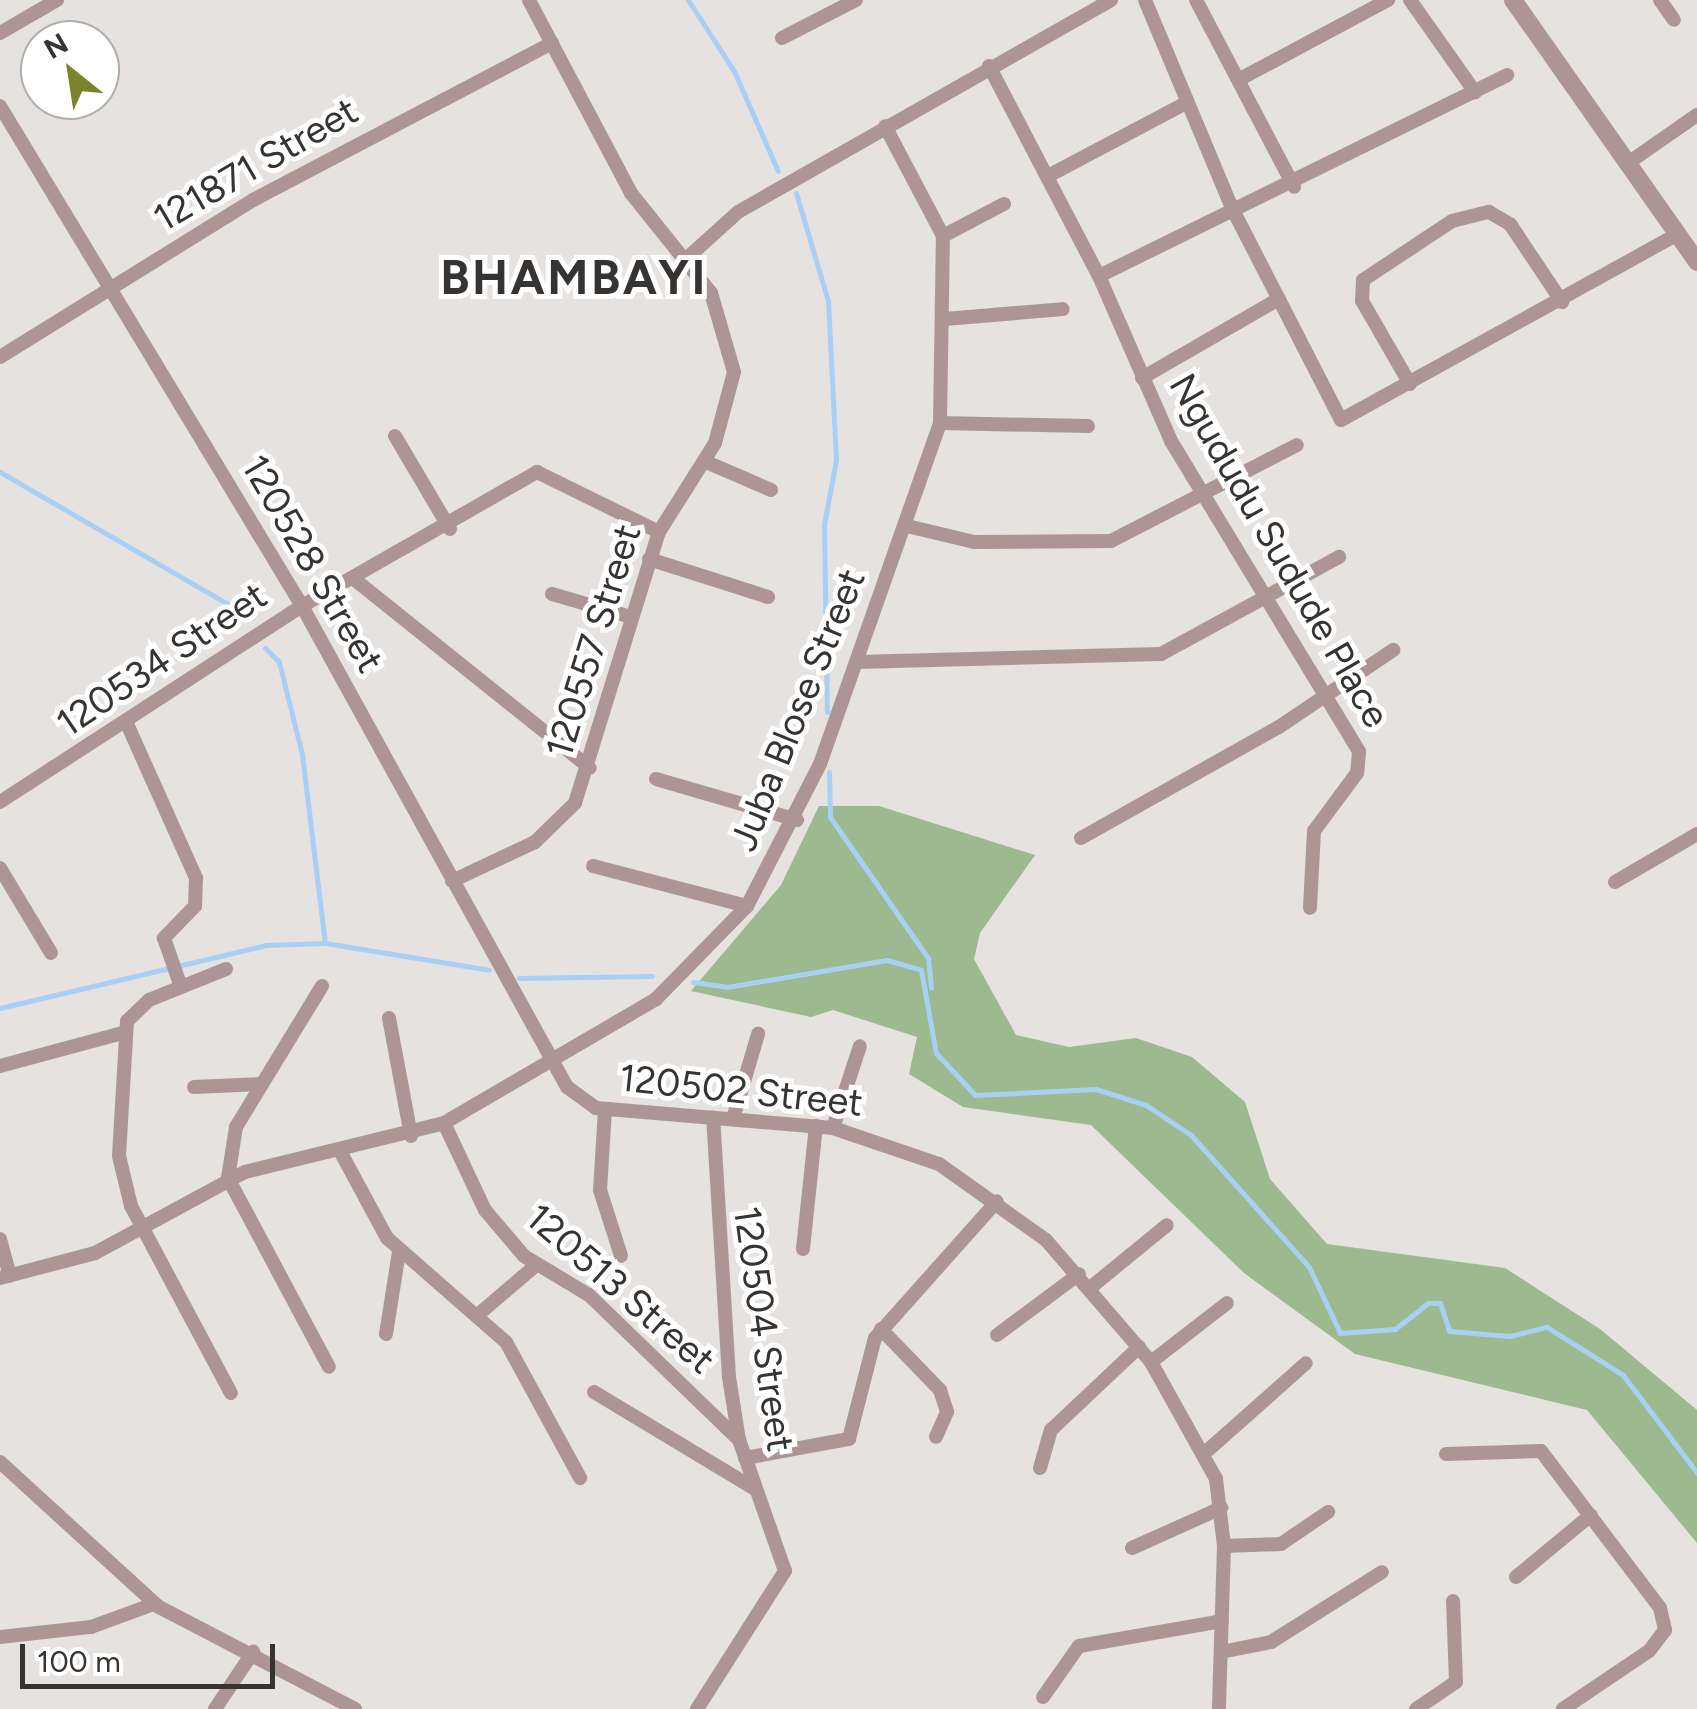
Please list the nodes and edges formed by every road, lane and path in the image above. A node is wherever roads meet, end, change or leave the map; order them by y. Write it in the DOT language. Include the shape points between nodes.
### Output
graph roads {
  1 [pos="57,0"];
  2 [pos="529,0"];
  3 [pos="856,0"];
  4 [pos="1111,0"];
  5 [pos="1145,0"];
  6 [pos="1196,0"];
  7 [pos="1388,0"];
  8 [pos="1410,0"];
  9 [pos="1513,0"];
  10 [pos="1660,0"];
  11 [pos="1674,20"];
  12 [pos="0,33"];
  13 [pos="782,38"];
  14 [pos="552,42"];
  15 [pos="988,66"];
  16 [pos="1508,74"];
  17 [pos="1240,79"];
  18 [pos="1475,92"];
  19 [pos="1188,102"];
  20 [pos="0,106"];
  21 [pos="1697,116"];
  22 [pos="885,126"];
  23 [pos="1628,163"];
  24 [pos="1048,176"];
  25 [pos="1294,187"];
  26 [pos="1004,204"];
  27 [pos="1234,210"];
  28 [pos="1678,234"];
  29 [pos="943,236"];
  30 [pos="686,258"];
  31 [pos="1697,262"];
  32 [pos="1099,276"];
  33 [pos="111,289"];
  34 [pos="1279,300"];
  35 [pos="1562,302"];
  36 [pos="1063,309"];
  37 [pos="945,319"];
  38 [pos="0,357"];
  39 [pos="1142,378"];
  40 [pos="1410,384"];
  41 [pos="940,423"];
  42 [pos="1088,426"];
  43 [pos="395,436"];
  44 [pos="1297,446"];
  45 [pos="704,461"];
  46 [pos="771,490"];
  47 [pos="1202,498"];
  48 [pos="907,526"];
  49 [pos="450,530"];
  50 [pos="659,532"];
  51 [pos="1339,557"];
  52 [pos="649,559"];
  53 [pos="354,580"];
  54 [pos="552,594"];
  55 [pos="768,597"];
  56 [pos="1262,601"];
  57 [pos="302,606"];
  58 [pos="631,617"];
  59 [pos="1393,650"];
  60 [pos="857,662"];
  61 [pos="1322,698"];
  62 [pos="128,726"];
  63 [pos="590,768"];
  64 [pos="656,779"];
  65 [pos="0,802"];
  66 [pos="797,820"];
  67 [pos="1697,834"];
  68 [pos="1082,838"];
  69 [pos="593,866"];
  70 [pos="0,868"];
  71 [pos="452,881"];
  72 [pos="1615,882"];
  73 [pos="747,906"];
  74 [pos="1310,908"];
  75 [pos="51,954"];
  76 [pos="226,970"];
  77 [pos="178,980"];
  78 [pos="322,986"];
  79 [pos="389,1018"];
  80 [pos="122,1034"];
  81 [pos="758,1034"];
  82 [pos="860,1046"];
  83 [pos="551,1064"];
  84 [pos="0,1066"];
  85 [pos="262,1084"];
  86 [pos="194,1087"];
  87 [pos="606,1109"];
  88 [pos="714,1117"];
  89 [pos="734,1119"];
  90 [pos="444,1123"];
  91 [pos="816,1126"];
  92 [pos="834,1128"];
  93 [pos="411,1136"];
  94 [pos="340,1151"];
  95 [pos="228,1178"];
  96 [pos="997,1201"];
  97 [pos="1167,1225"];
  98 [pos="144,1228"];
  99 [pos="0,1239"];
  100 [pos="803,1249"];
  101 [pos="399,1252"];
  102 [pos="621,1256"];
  103 [pos="536,1266"];
  104 [pos="1079,1274"];
  105 [pos="5,1277"];
  106 [pos="1090,1288"];
  107 [pos="1226,1303"];
  108 [pos="480,1313"];
  109 [pos="882,1329"];
  110 [pos="386,1334"];
  111 [pos="996,1335"];
  112 [pos="1138,1347"];
  113 [pos="1151,1362"];
  114 [pos="1306,1363"];
  115 [pos="329,1367"];
  116 [pos="594,1392"];
  117 [pos="231,1393"];
  118 [pos="936,1436"];
  119 [pos="739,1440"];
  120 [pos="1207,1451"];
  121 [pos="1446,1454"];
  122 [pos="745,1458"];
  123 [pos="0,1462"];
  124 [pos="1040,1468"];
  125 [pos="580,1478"];
  126 [pos="754,1489"];
  127 [pos="1220,1508"];
  128 [pos="1328,1512"];
  129 [pos="1591,1515"];
  130 [pos="1224,1546"];
  131 [pos="1132,1548"];
  132 [pos="1382,1572"];
  133 [pos="1516,1577"];
  134 [pos="1454,1601"];
  135 [pos="154,1604"];
  136 [pos="1222,1622"];
  137 [pos="0,1637"];
  138 [pos="253,1652"];
  139 [pos="1221,1652"];
  140 [pos="1043,1698"];
  141 [pos="215,1709"];
  142 [pos="355,1709"];
  143 [pos="697,1709"];
  144 [pos="1220,1709"];
  145 [pos="1416,1709"];
  146 [pos="1563,1709"];
  1 -- 12 [label="street"];
  2 -- 14 [label="street, 120557 Street"];
  3 -- 13 [label="street"];
  4 -- 15 [label="street"];
  5 -- 19 [label="street"];
  6 -- 17 [label="street"];
  7 -- 17 [label="street"];
  8 -- 18 [label="street"];
  9 -- 23 [label="street"];
  10 -- 11 [label="street"];
  14 -- 30 [label="street, 120557 Street" via="638,204"];
  14 -- 33 [label="street, 121871 Street" via="253,200"];
  15 -- 22 [label="street"];
  15 -- 24 [label="street, Ngududu Sudude Place"];
  16 -- 18 [label="street"];
  17 -- 25 [label="street"];
  18 -- 25 [label="street"];
  19 -- 24 [label="street"];
  19 -- 27 [label="street"];
  20 -- 33 [label="street, 120528 Street"];
  21 -- 23 [label="street"];
  22 -- 29 [label="street, Juba Blose Street"];
  22 -- 30 [label="street" via="738,212"];
  23 -- 28 [label="street"];
  24 -- 32 [label="street, Ngududu Sudude Place"];
  25 -- 27 [label="street"];
  26 -- 29 [label="street"];
  27 -- 32 [label="street"];
  27 -- 34 [label="street"];
  28 -- 31 [label="street"];
  28 -- 35 [label="street"];
  29 -- 37 [label="street, Juba Blose Street"];
  30 -- 45 [label="street, 120557 Street" via="711,293 733,353 724,422"];
  32 -- 39 [label="street, Ngududu Sudude Place"];
  33 -- 38 [label="street, 121871 Street"];
  33 -- 57 [label="street, 120528 Street"];
  34 -- 39 [label="street"];
  34 -- 40 [label="street" via="1341,420"];
  35 -- 40 [label="street"];
  35 -- 40 [label="street" via="1510,224 1488,212 1452,221 1363,280 1368,313"];
  36 -- 37 [label="street"];
  37 -- 41 [label="street, Juba Blose Street"];
  39 -- 47 [label="street, Ngududu Sudude Place"];
  41 -- 42 [label="street"];
  41 -- 48 [label="street, Juba Blose Street"];
  43 -- 49 [label="street"];
  44 -- 47 [label="street"];
  45 -- 46 [label="street"];
  45 -- 50 [label="street, 120557 Street"];
  47 -- 48 [label="street" via="1111,540 974,542"];
  47 -- 56 [label="street, Ngududu Sudude Place"];
  48 -- 60 [label="street, Juba Blose Street"];
  49 -- 50 [label="street, 120534 Street" via="545,471"];
  49 -- 53 [label="street, 120534 Street"];
  50 -- 52 [label="street, 120557 Street"];
  51 -- 56 [label="street"];
  52 -- 55 [label="street"];
  52 -- 58 [label="street, 120557 Street"];
  53 -- 57 [label="street, 120534 Street"];
  53 -- 63 [label="street"];
  54 -- 58 [label="street"];
  56 -- 60 [label="street" via="1137,659"];
  56 -- 61 [label="street, Ngududu Sudude Place"];
  57 -- 62 [label="street, 120534 Street"];
  57 -- 71 [label="street, 120528 Street"];
  58 -- 63 [label="street, 120557 Street"];
  59 -- 61 [label="street"];
  60 -- 66 [label="street, Juba Blose Street"];
  61 -- 68 [label="street"];
  61 -- 74 [label="street, Ngududu Sudude Place" via="1361,759 1316,826"];
  62 -- 65 [label="street, 120534 Street"];
  62 -- 77 [label="street" via="198,892 166,944"];
  63 -- 71 [label="street, 120557 Street" via="553,828"];
  64 -- 66 [label="street"];
  66 -- 73 [label="street, Juba Blose Street"];
  67 -- 72 [label="street"];
  69 -- 73 [label="street"];
  70 -- 75 [label="street"];
  71 -- 83 [label="street, 120528 Street"];
  73 -- 83 [label="street, Juba Blose Street" via="656,998"];
  76 -- 77 [label="street"];
  77 -- 80 [label="street" via="140,1006"];
  78 -- 85 [label="street"];
  79 -- 93 [label="street"];
  80 -- 84 [label="street"];
  80 -- 98 [label="street" via="122,1177"];
  81 -- 89 [label="street"];
  82 -- 92 [label="street"];
  83 -- 87 [label="street, 120502 Street" via="577,1097"];
  83 -- 90 [label="street, Juba Blose Street"];
  85 -- 86 [label="street"];
  85 -- 95 [label="street" via="232,1138"];
  87 -- 88 [label="street, 120502 Street"];
  87 -- 102 [label="street" via="600,1190"];
  88 -- 89 [label="street, 120502 Street"];
  88 -- 119 [label="street, 120504 Street" via="715,1250"];
  89 -- 91 [label="street, 120502 Street"];
  90 -- 93 [label="street, Juba Blose Street"];
  90 -- 103 [label="street, 120513 Street" via="486,1210"];
  91 -- 92 [label="street, 120502 Street"];
  91 -- 100 [label="street"];
  92 -- 96 [label="street, 120502 Street" via="939,1164"];
  93 -- 94 [label="street, Juba Blose Street"];
  94 -- 95 [label="street, Juba Blose Street"];
  94 -- 101 [label="street"];
  95 -- 98 [label="street, Juba Blose Street"];
  95 -- 115 [label="street"];
  96 -- 104 [label="street, 120502 Street"];
  96 -- 109 [label="street"];
  97 -- 106 [label="street"];
  98 -- 105 [label="street, Juba Blose Street" via="72,1261"];
  98 -- 117 [label="street"];
  99 -- 105 [label="street"];
  101 -- 108 [label="street"];
  101 -- 110 [label="street"];
  103 -- 108 [label="street"];
  103 -- 119 [label="street, 120513 Street" via="589,1295"];
  104 -- 106 [label="street, 120502 Street"];
  104 -- 111 [label="street"];
  106 -- 112 [label="street, 120502 Street"];
  107 -- 113 [label="street"];
  108 -- 125 [label="street" via="506,1342"];
  109 -- 118 [label="street" via="940,1390 947,1412"];
  109 -- 122 [label="street" via="848,1440"];
  112 -- 113 [label="street, 120502 Street"];
  112 -- 124 [label="street" via="1050,1430"];
  113 -- 120 [label="street, 120502 Street"];
  114 -- 120 [label="street"];
  116 -- 126 [label="street"];
  119 -- 122 [label="street, 120504 Street"];
  120 -- 127 [label="street, 120502 Street"];
  121 -- 129 [label="street" via="1540,1451"];
  122 -- 126 [label="street, 120504 Street"];
  123 -- 135 [label="street"];
  126 -- 143 [label="street, 120504 Street" via="784,1571"];
  127 -- 130 [label="street, 120502 Street"];
  127 -- 131 [label="street"];
  128 -- 130 [label="street" via="1281,1544"];
  129 -- 133 [label="street"];
  129 -- 146 [label="street" via="1660,1608 1665,1630 1612,1683"];
  130 -- 136 [label="street, 120502 Street"];
  132 -- 139 [label="street" via="1272,1642"];
  134 -- 145 [label="street" via="1456,1682"];
  135 -- 137 [label="street" via="102,1624"];
  135 -- 138 [label="street"];
  136 -- 139 [label="street, 120502 Street"];
  136 -- 140 [label="street" via="1080,1646"];
  138 -- 141 [label="street"];
  138 -- 142 [label="street"];
  139 -- 144 [label="street, 120502 Street"];
}
